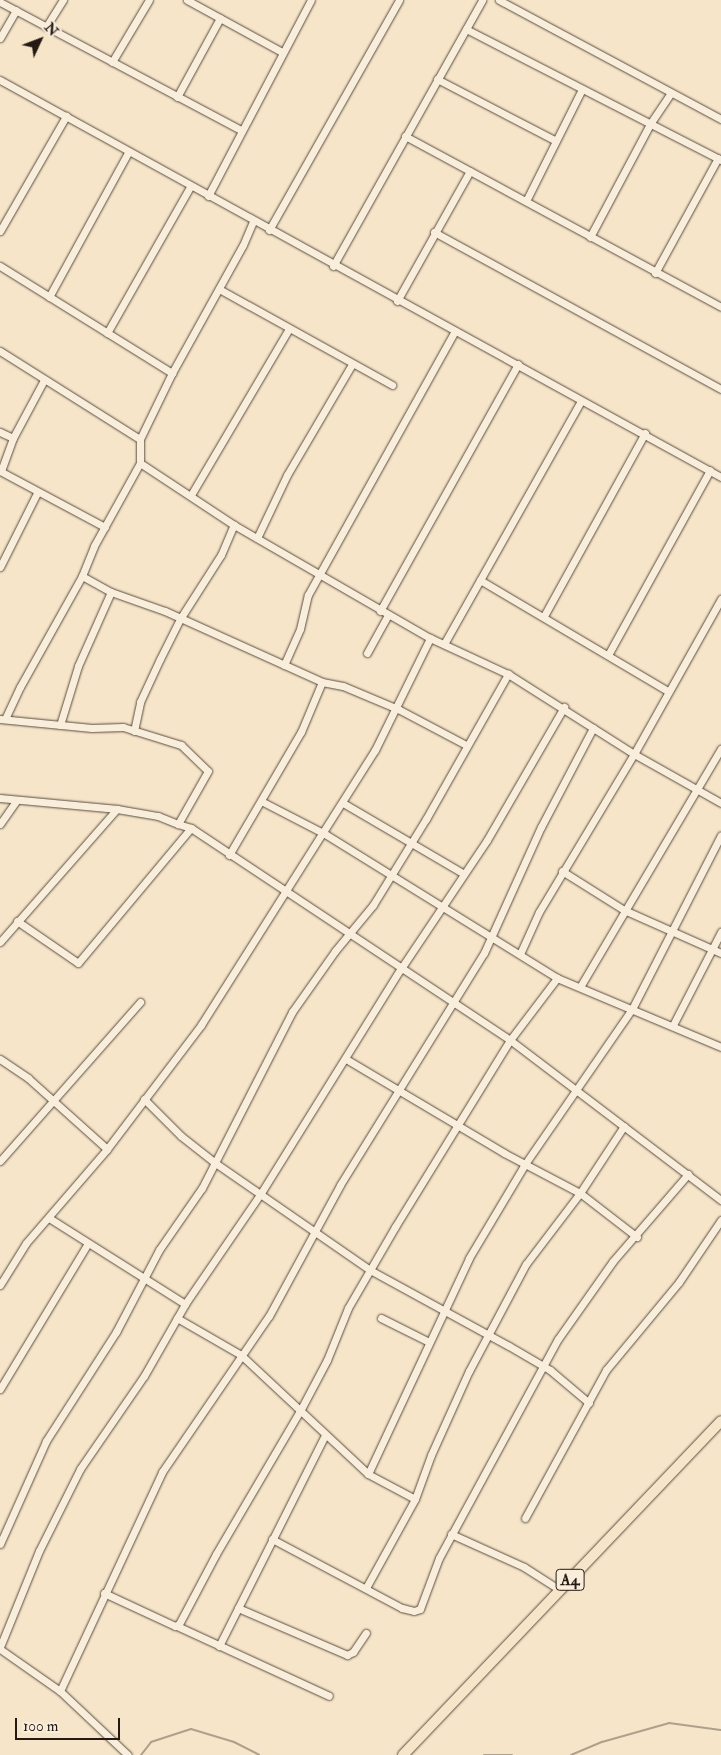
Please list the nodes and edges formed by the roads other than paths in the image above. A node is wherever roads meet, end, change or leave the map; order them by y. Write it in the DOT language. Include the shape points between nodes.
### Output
graph roads {
  1 [pos="63,0"];
  2 [pos="149,0"];
  3 [pos="187,0"];
  4 [pos="311,0"];
  5 [pos="399,0"];
  6 [pos="482,0"];
  7 [pos="500,0"];
  8 [pos="0,2"];
  9 [pos="16,10"];
  10 [pos="220,18"];
  11 [pos="46,27"];
  12 [pos="466,29"];
  13 [pos="0,38"];
  14 [pos="282,52"];
  15 [pos="112,62"];
  16 [pos="437,79"];
  17 [pos="0,82"];
  18 [pos="581,91"];
  19 [pos="670,93"];
  20 [pos="177,97"];
  21 [pos="66,116"];
  22 [pos="721,119"];
  23 [pos="650,124"];
  24 [pos="241,130"];
  25 [pos="405,136"];
  26 [pos="554,140"];
  27 [pos="128,151"];
  28 [pos="719,159"];
  29 [pos="470,171"];
  30 [pos="190,187"];
  31 [pos="208,196"];
  32 [pos="526,201"];
  33 [pos="253,221"];
  34 [pos="269,230"];
  35 [pos="0,231"];
  36 [pos="434,232"];
  37 [pos="590,237"];
  38 [pos="0,266"];
  39 [pos="333,266"];
  40 [pos="655,272"];
  41 [pos="219,289"];
  42 [pos="49,297"];
  43 [pos="397,301"];
  44 [pos="720,304"];
  45 [pos="288,330"];
  46 [pos="455,331"];
  47 [pos="107,333"];
  48 [pos="0,351"];
  49 [pos="352,364"];
  50 [pos="518,364"];
  51 [pos="172,373"];
  52 [pos="44,380"];
  53 [pos="720,385"];
  54 [pos="392,386"];
  55 [pos="581,402"];
  56 [pos="0,432"];
  57 [pos="645,433"];
  58 [pos="13,438"];
  59 [pos="140,439"];
  60 [pos="140,463"];
  61 [pos="710,470"];
  62 [pos="0,471"];
  63 [pos="721,476"];
  64 [pos="37,493"];
  65 [pos="191,495"];
  66 [pos="234,526"];
  67 [pos="105,527"];
  68 [pos="257,538"];
  69 [pos="0,567"];
  70 [pos="320,574"];
  71 [pos="82,576"];
  72 [pos="480,580"];
  73 [pos="111,592"];
  74 [pos="721,599"];
  75 [pos="380,610"];
  76 [pos="388,615"];
  77 [pos="544,616"];
  78 [pos="180,619"];
  79 [pos="430,638"];
  80 [pos="444,644"];
  81 [pos="367,653"];
  82 [pos="608,654"];
  83 [pos="284,665"];
  84 [pos="508,674"];
  85 [pos="322,682"];
  86 [pos="668,690"];
  87 [pos="564,707"];
  88 [pos="398,709"];
  89 [pos="2,719"];
  90 [pos="60,725"];
  91 [pos="593,728"];
  92 [pos="134,731"];
  93 [pos="466,745"];
  94 [pos="721,749"];
  95 [pos="634,754"];
  96 [pos="698,790"];
  97 [pos="0,798"];
  98 [pos="18,800"];
  99 [pos="263,802"];
  100 [pos="344,803"];
  101 [pos="721,803"];
  102 [pos="117,809"];
  103 [pos="0,824"];
  104 [pos="178,824"];
  105 [pos="191,828"];
  106 [pos="325,834"];
  107 [pos="721,835"];
  108 [pos="411,842"];
  109 [pos="229,855"];
  110 [pos="562,871"];
  111 [pos="390,874"];
  112 [pos="464,874"];
  113 [pos="285,892"];
  114 [pos="444,906"];
  115 [pos="624,910"];
  116 [pos="17,921"];
  117 [pos="671,929"];
  118 [pos="721,932"];
  119 [pos="349,935"];
  120 [pos="492,938"];
  121 [pos="0,942"];
  122 [pos="712,949"];
  123 [pos="721,953"];
  124 [pos="520,954"];
  125 [pos="400,970"];
  126 [pos="557,978"];
  127 [pos="580,987"];
  128 [pos="140,1002"];
  129 [pos="453,1002"];
  130 [pos="632,1008"];
  131 [pos="673,1025"];
  132 [pos="510,1040"];
  133 [pos="721,1047"];
  134 [pos="0,1059"];
  135 [pos="346,1059"];
  136 [pos="398,1088"];
  137 [pos="576,1088"];
  138 [pos="144,1100"];
  139 [pos="55,1102"];
  140 [pos="457,1124"];
  141 [pos="624,1126"];
  142 [pos="107,1149"];
  143 [pos="0,1162"];
  144 [pos="214,1162"];
  145 [pos="526,1164"];
  146 [pos="688,1174"];
  147 [pos="261,1193"];
  148 [pos="580,1193"];
  149 [pos="721,1200"];
  150 [pos="49,1218"];
  151 [pos="721,1220"];
  152 [pos="314,1231"];
  153 [pos="636,1236"];
  154 [pos="88,1243"];
  155 [pos="370,1270"];
  156 [pos="147,1278"];
  157 [pos="0,1286"];
  158 [pos="186,1304"];
  159 [pos="444,1310"];
  160 [pos="177,1318"];
  161 [pos="381,1318"];
  162 [pos="487,1335"];
  163 [pos="429,1342"];
  164 [pos="241,1355"];
  165 [pos="542,1366"];
  166 [pos="0,1389"];
  167 [pos="589,1402"];
  168 [pos="300,1411"];
  169 [pos="721,1421"];
  170 [pos="325,1436"];
  171 [pos="368,1474"];
  172 [pos="415,1499"];
  173 [pos="525,1518"];
  174 [pos="451,1534"];
  175 [pos="272,1539"];
  176 [pos="0,1544"];
  177 [pos="366,1586"];
  178 [pos="560,1590"];
  179 [pos="104,1593"];
  180 [pos="238,1608"];
  181 [pos="177,1626"];
  182 [pos="366,1633"];
  183 [pos="219,1646"];
  184 [pos="0,1648"];
  185 [pos="60,1691"];
  186 [pos="329,1696"];
  187 [pos="128,1755"];
  188 [pos="403,1755"];
  1 -- 11 [label="street"];
  2 -- 15 [label="street"];
  3 -- 10 [label="street"];
  4 -- 14 [label="street"];
  5 -- 34 [label="street"];
  6 -- 12 [label="street"];
  7 -- 19 [label="street"];
  8 -- 9 [label="street"];
  9 -- 11 [label="street"];
  9 -- 13 [label="street"];
  10 -- 14 [label="street"];
  10 -- 20 [label="street"];
  11 -- 15 [label="street"];
  12 -- 16 [label="street"];
  12 -- 18 [label="street"];
  14 -- 24 [label="street"];
  15 -- 20 [label="street"];
  16 -- 25 [label="street"];
  16 -- 26 [label="street"];
  17 -- 21 [label="street"];
  18 -- 23 [label="street"];
  18 -- 26 [label="street"];
  19 -- 22 [label="street"];
  19 -- 23 [label="street"];
  20 -- 24 [label="street"];
  21 -- 27 [label="street"];
  21 -- 35 [label="street"];
  23 -- 28 [label="street"];
  23 -- 37 [label="street"];
  24 -- 31 [label="street"];
  25 -- 29 [label="street"];
  25 -- 39 [label="street"];
  26 -- 32 [label="street"];
  27 -- 30 [label="street"];
  27 -- 42 [label="street"];
  28 -- 40 [label="street"];
  29 -- 32 [label="street"];
  29 -- 36 [label="street"];
  30 -- 31 [label="street"];
  30 -- 47 [label="street"];
  31 -- 33 [label="street"];
  32 -- 37 [label="street"];
  33 -- 34 [label="street"];
  33 -- 41 [label="street"];
  34 -- 39 [label="street"];
  36 -- 43 [label="street"];
  36 -- 53 [label="street"];
  37 -- 40 [label="street"];
  38 -- 42 [label="street"];
  39 -- 43 [label="street"];
  40 -- 44 [label="street"];
  41 -- 45 [label="street"];
  41 -- 51 [label="street"];
  42 -- 47 [label="street"];
  43 -- 46 [label="street"];
  45 -- 49 [label="street"];
  45 -- 65 [label="street"];
  46 -- 50 [label="street"];
  46 -- 70 [label="street"];
  47 -- 51 [label="street"];
  48 -- 52 [label="street"];
  49 -- 54 [label="street"];
  49 -- 68 [label="street" via="287,475"];
  50 -- 55 [label="street"];
  50 -- 75 [label="street"];
  51 -- 59 [label="street"];
  52 -- 58 [label="street"];
  52 -- 59 [label="street"];
  55 -- 57 [label="street"];
  55 -- 72 [label="street"];
  56 -- 58 [label="street"];
  57 -- 61 [label="street"];
  57 -- 77 [label="street"];
  58 -- 62 [label="street"];
  59 -- 60 [label="street"];
  60 -- 65 [label="street"];
  60 -- 67 [label="street"];
  61 -- 63 [label="street"];
  61 -- 82 [label="street"];
  62 -- 64 [label="street"];
  64 -- 67 [label="street"];
  64 -- 69 [label="street"];
  65 -- 66 [label="street"];
  66 -- 68 [label="street"];
  66 -- 78 [label="street" via="221,554"];
  67 -- 71 [label="street"];
  68 -- 70 [label="street"];
  70 -- 75 [label="street"];
  70 -- 83 [label="street" via="308,596 300,629"];
  71 -- 73 [label="street"];
  71 -- 89 [label="street"];
  72 -- 77 [label="street"];
  72 -- 80 [label="street"];
  73 -- 78 [label="street"];
  73 -- 90 [label="street" via="78,666"];
  74 -- 86 [label="street"];
  75 -- 76 [label="street"];
  76 -- 79 [label="street"];
  76 -- 81 [label="street"];
  77 -- 82 [label="street"];
  78 -- 83 [label="street"];
  78 -- 92 [label="street" via="140,702"];
  79 -- 80 [label="street"];
  79 -- 88 [label="street"];
  80 -- 84 [label="street"];
  82 -- 86 [label="street"];
  83 -- 85 [label="street"];
  84 -- 87 [label="street"];
  84 -- 93 [label="street"];
  85 -- 88 [label="street" via="343,686"];
  85 -- 99 [label="street" via="301,732"];
  86 -- 95 [label="street"];
  87 -- 91 [label="street"];
  87 -- 112 [label="street"];
  88 -- 93 [label="street"];
  88 -- 100 [label="street"];
  89 -- 90 [label="street"];
  90 -- 92 [label="street" via="123,727"];
  91 -- 95 [label="street"];
  91 -- 120 [label="street" via="541,827"];
  92 -- 104 [label="street" via="181,745 208,771"];
  93 -- 108 [label="street"];
  94 -- 96 [label="street"];
  95 -- 96 [label="street"];
  95 -- 110 [label="street"];
  96 -- 101 [label="street"];
  96 -- 115 [label="street"];
  97 -- 98 [label="street"];
  98 -- 102 [label="street"];
  98 -- 103 [label="street"];
  99 -- 106 [label="street"];
  99 -- 109 [label="street"];
  100 -- 106 [label="street"];
  100 -- 108 [label="street"];
  102 -- 104 [label="street" via="158,816"];
  102 -- 116 [label="street"];
  104 -- 105 [label="street"];
  105 -- 109 [label="street"];
  105 -- 116 [label="street" via="78,963"];
  106 -- 111 [label="street"];
  106 -- 113 [label="street"];
  107 -- 117 [label="street"];
  108 -- 111 [label="street"];
  108 -- 112 [label="street"];
  109 -- 113 [label="street"];
  110 -- 115 [label="street"];
  110 -- 124 [label="street"];
  111 -- 114 [label="street"];
  111 -- 119 [label="street" via="373,905"];
  112 -- 114 [label="street"];
  113 -- 119 [label="street"];
  113 -- 138 [label="street" via="201,1024"];
  114 -- 120 [label="street"];
  114 -- 125 [label="street"];
  115 -- 117 [label="street"];
  115 -- 127 [label="street"];
  116 -- 121 [label="street"];
  117 -- 122 [label="street"];
  117 -- 130 [label="street"];
  118 -- 122 [label="street"];
  119 -- 125 [label="street"];
  119 -- 144 [label="street" via="292,1012"];
  120 -- 124 [label="street"];
  120 -- 129 [label="street"];
  122 -- 123 [label="street"];
  122 -- 131 [label="street"];
  124 -- 126 [label="street"];
  125 -- 129 [label="street"];
  125 -- 135 [label="street"];
  126 -- 127 [label="street"];
  126 -- 132 [label="street"];
  127 -- 130 [label="street"];
  128 -- 139 [label="street"];
  129 -- 132 [label="street"];
  129 -- 136 [label="street"];
  130 -- 131 [label="street"];
  130 -- 137 [label="street"];
  131 -- 133 [label="street"];
  132 -- 137 [label="street"];
  132 -- 140 [label="street"];
  134 -- 139 [label="street"];
  135 -- 136 [label="street"];
  135 -- 147 [label="street"];
  136 -- 140 [label="street"];
  136 -- 152 [label="street"];
  137 -- 141 [label="street"];
  137 -- 145 [label="street"];
  138 -- 142 [label="street"];
  138 -- 144 [label="street" via="180,1136"];
  139 -- 142 [label="street"];
  139 -- 143 [label="street"];
  140 -- 145 [label="street"];
  140 -- 155 [label="street"];
  141 -- 146 [label="street"];
  141 -- 148 [label="street"];
  142 -- 150 [label="street"];
  144 -- 147 [label="street"];
  144 -- 156 [label="street" via="202,1188 159,1250"];
  145 -- 148 [label="street"];
  145 -- 159 [label="street" via="469,1258"];
  146 -- 149 [label="street"];
  146 -- 153 [label="street"];
  147 -- 152 [label="street"];
  147 -- 158 [label="street"];
  148 -- 153 [label="street"];
  148 -- 162 [label="street" via="526,1264"];
  150 -- 154 [label="street"];
  150 -- 157 [label="street" via="26,1243"];
  151 -- 167 [label="street" via="679,1282 606,1370"];
  152 -- 155 [label="street"];
  152 -- 164 [label="street" via="269,1316"];
  153 -- 165 [label="street" via="601,1277"];
  154 -- 156 [label="street"];
  154 -- 166 [label="street"];
  155 -- 159 [label="street"];
  155 -- 168 [label="street" via="348,1308 327,1360"];
  156 -- 158 [label="street"];
  156 -- 176 [label="street" via="46,1441"];
  158 -- 160 [label="street"];
  159 -- 162 [label="street"];
  159 -- 163 [label="street"];
  160 -- 164 [label="street"];
  160 -- 184 [label="street" via="144,1376 80,1469 39,1551"];
  161 -- 163 [label="street"];
  162 -- 165 [label="street"];
  162 -- 172 [label="street" via="431,1456"];
  163 -- 171 [label="street"];
  164 -- 168 [label="street"];
  164 -- 179 [label="street" via="162,1472"];
  165 -- 167 [label="street"];
  165 -- 174 [label="street"];
  167 -- 173 [label="street"];
  168 -- 170 [label="street"];
  168 -- 181 [label="street"];
  169 -- 178 [label="highway, A4"];
  170 -- 171 [label="street"];
  170 -- 175 [label="street"];
  171 -- 172 [label="street"];
  172 -- 177 [label="street"];
  174 -- 177 [label="street" via="420,1609 402,1608"];
  174 -- 178 [label="street" via="524,1567"];
  175 -- 177 [label="street"];
  175 -- 180 [label="street"];
  178 -- 188 [label="highway, A4"];
  179 -- 181 [label="street"];
  179 -- 185 [label="street"];
  180 -- 182 [label="street" via="347,1655 354,1652"];
  180 -- 183 [label="street"];
  181 -- 183 [label="street"];
  183 -- 186 [label="street"];
  184 -- 185 [label="street"];
  185 -- 187 [label="street"];
}
